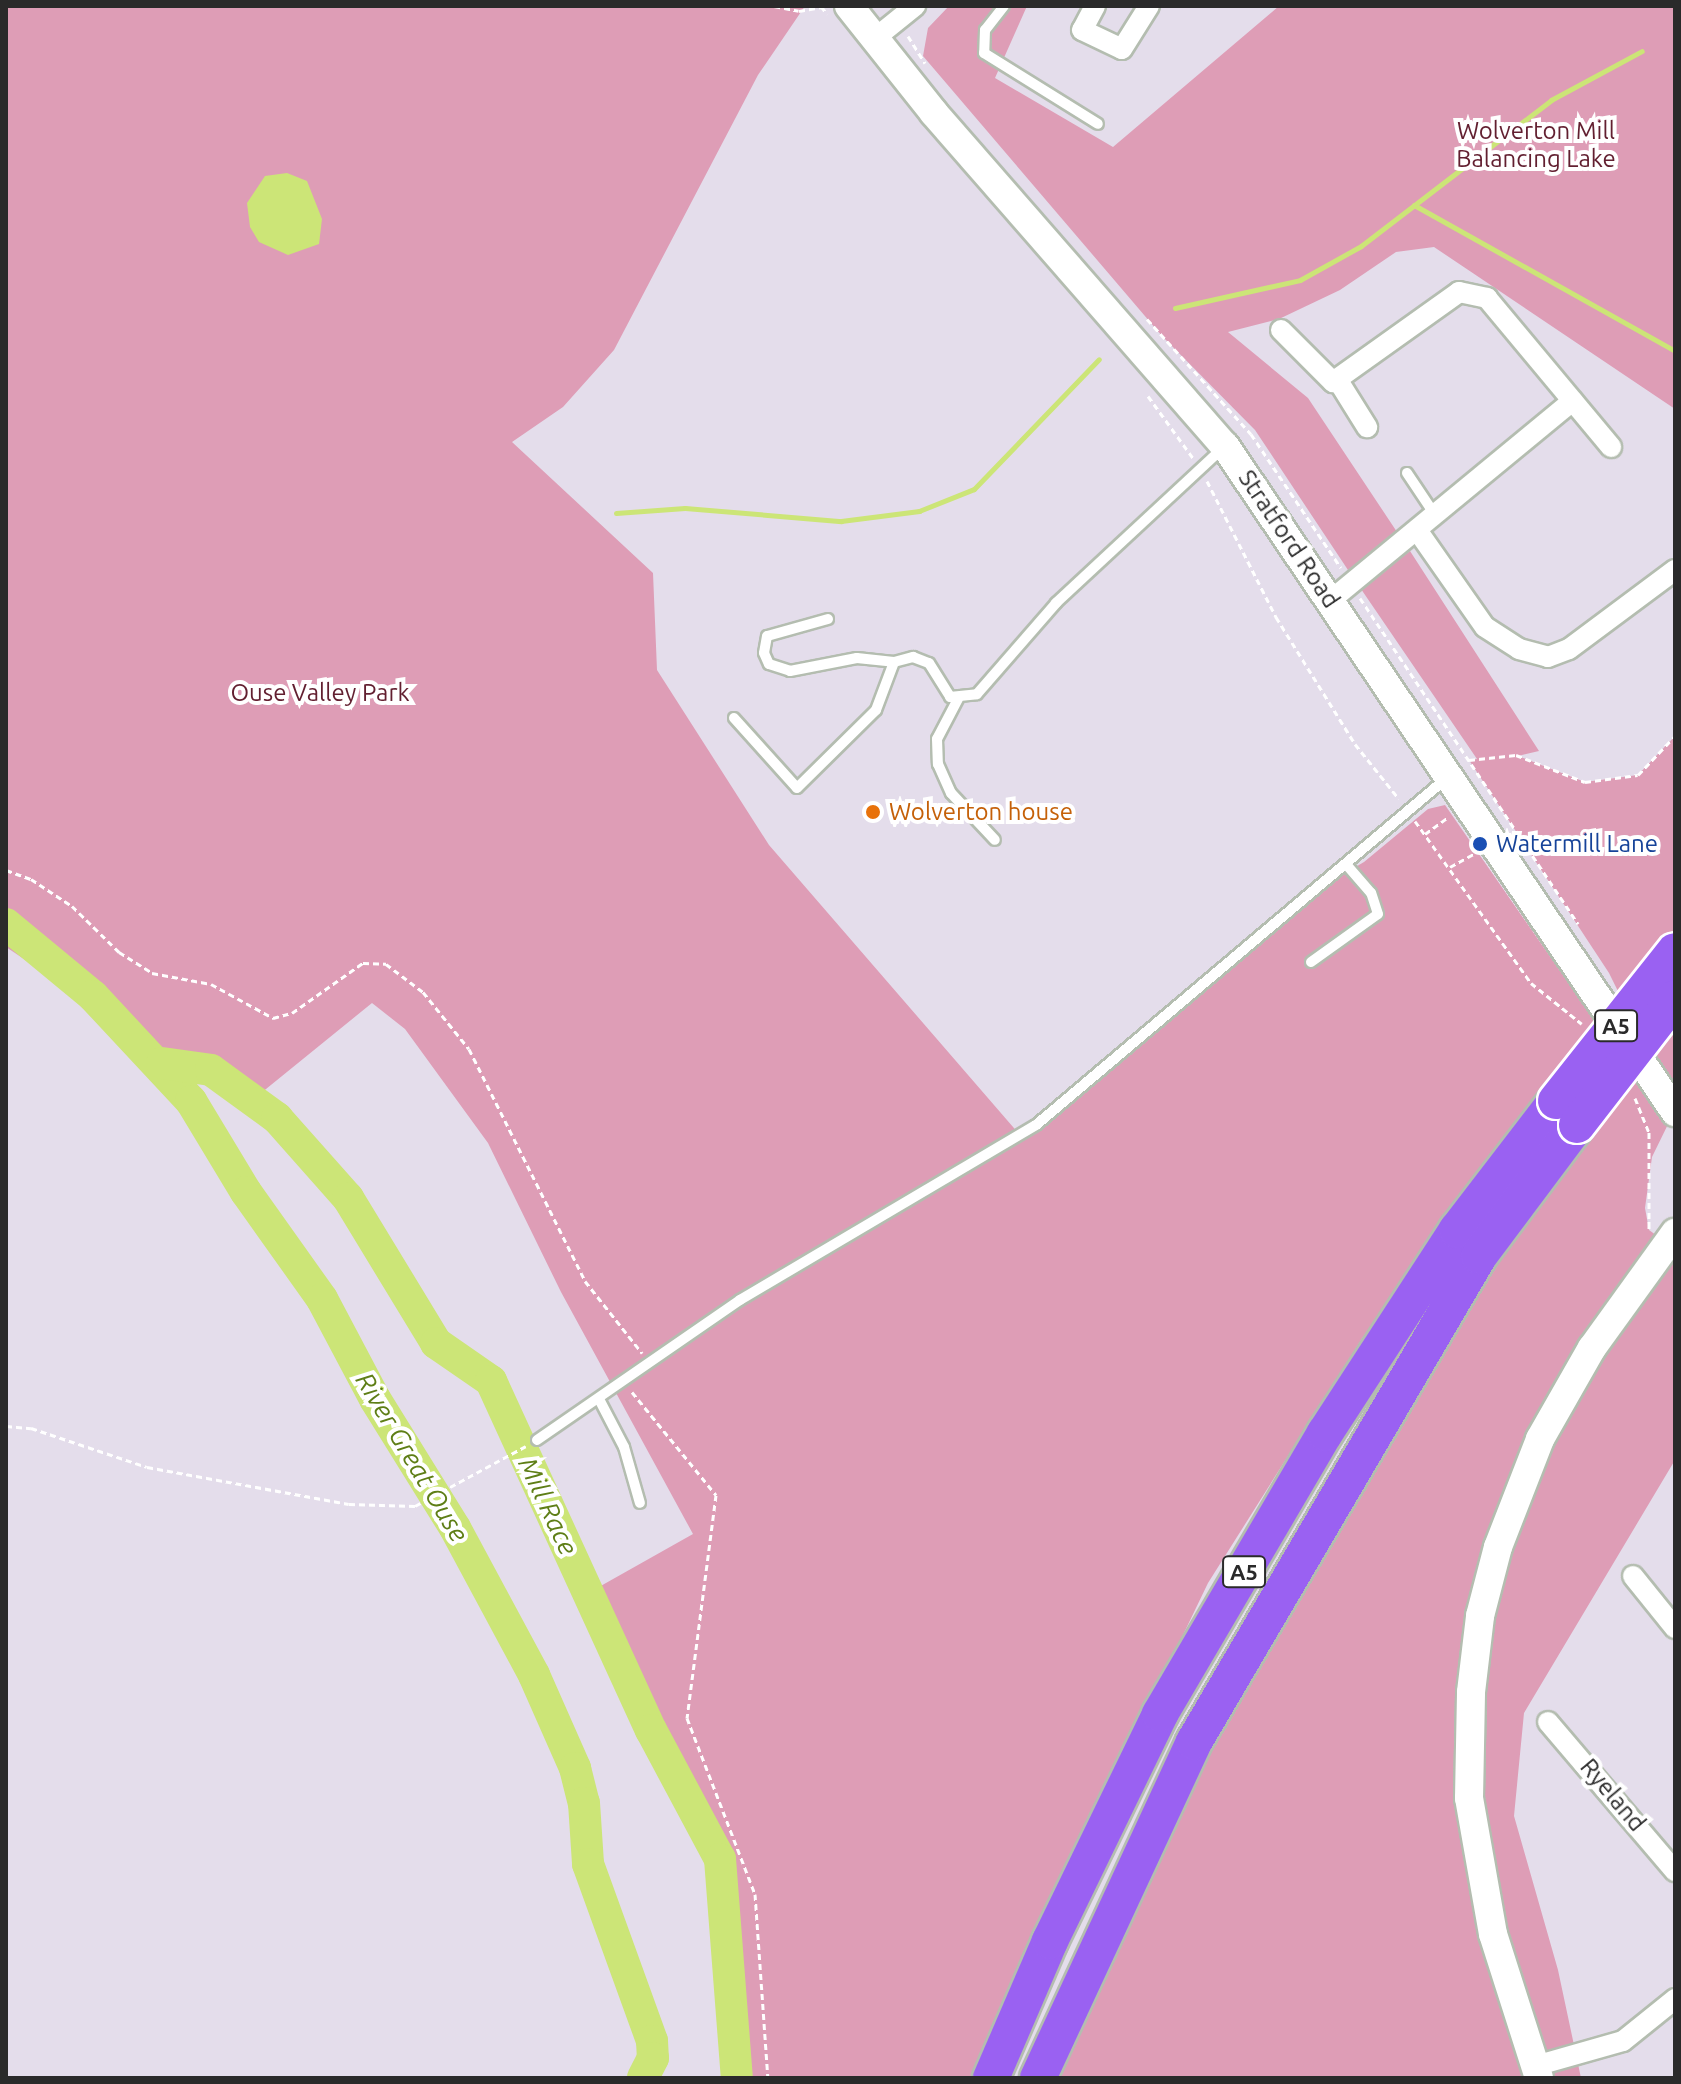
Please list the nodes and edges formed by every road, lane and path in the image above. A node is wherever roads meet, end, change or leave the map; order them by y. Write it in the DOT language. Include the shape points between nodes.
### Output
graph roads {
  1 [pos="774,6"];
  2 [pos="821,6"];
  3 [pos="849,6"];
  4 [pos="915,6"];
  5 [pos="1004,6"];
  6 [pos="1095,6"];
  7 [pos="1149,6"];
  8 [pos="874,39"];
  9 [pos="1098,124"];
  10 [pos="1281,330"];
  11 [pos="1337,379"];
  12 [pos="1139,384"];
  13 [pos="1572,401"];
  14 [pos="1367,427"];
  15 [pos="1225,446"];
  16 [pos="1611,447"];
  17 [pos="1200,469"];
  18 [pos="1407,473"];
  19 [pos="1435,515"];
  20 [pos="1417,530"];
  21 [pos="1675,570"];
  22 [pos="1331,600"];
  23 [pos="828,619"];
  24 [pos="894,662"];
  25 [pos="958,699"];
  26 [pos="734,718"];
  27 [pos="1675,736"];
  28 [pos="1459,768"];
  29 [pos="1408,811"];
  30 [pos="995,840"];
  31 [pos="1478,851"];
  32 [pos="1346,864"];
  33 [pos="1449,868"];
  34 [pos="6,870"];
  35 [pos="1675,951"];
  36 [pos="1311,962"];
  37 [pos="1675,998"];
  38 [pos="1590,1030"];
  39 [pos="1633,1091"];
  40 [pos="1675,1112"];
  41 [pos="1567,1113"];
  42 [pos="1671,1238"];
  43 [pos="649,1363"];
  44 [pos="623,1381"];
  45 [pos="599,1399"];
  46 [pos="6,1426"];
  47 [pos="537,1440"];
  48 [pos="640,1503"];
  49 [pos="1633,1576"];
  50 [pos="1675,1628"];
  51 [pos="1548,1722"];
  52 [pos="1675,1871"];
  53 [pos="1675,1999"];
  54 [pos="1537,2072"];
  55 [pos="768,2078"];
  56 [pos="991,2078"];
  57 [pos="1038,2078"];
  1 -- 2 [label="path" via="799,11"];
  3 -- 8 [label="street, Stratford Road"];
  4 -- 8 [label="street"];
  5 -- 9 [label="lane" via="985,30 984,53"];
  6 -- 7 [label="street" via="1082,30 1122,49"];
  8 -- 15 [label="street, Stratford Road"];
  10 -- 11 [label="street" via="1333,382"];
  11 -- 13 [label="street" via="1459,292 1487,298"];
  11 -- 14 [label="street"];
  12 -- 17 [label="path"];
  13 -- 16 [label="street"];
  13 -- 19 [label="street"];
  15 -- 17 [label="lane"];
  15 -- 22 [label="street, Stratford Road"];
  17 -- 25 [label="lane" via="1056,603 977,694"];
  17 -- 29 [label="path" via="1276,617 1355,744"];
  18 -- 19 [label="lane"];
  19 -- 20 [label="street"];
  20 -- 21 [label="street" via="1485,627 1519,649 1548,657 1569,649"];
  20 -- 22 [label="street"];
  22 -- 28 [label="street, Stratford Road"];
  23 -- 24 [label="lane" via="767,636 764,653 769,664 790,671 857,658"];
  24 -- 25 [label="lane" via="913,657 929,663 944,689"];
  24 -- 26 [label="lane" via="876,710 797,788"];
  25 -- 30 [label="lane" via="937,739 938,764 951,793"];
  27 -- 28 [label="path" via="1638,775 1585,782 1516,755"];
  28 -- 29 [label="lane"];
  28 -- 40 [label="street, Stratford Road"];
  29 -- 32 [label="lane"];
  29 -- 33 [label="path"];
  31 -- 33 [label="path"];
  32 -- 36 [label="lane" via="1371,893 1378,914"];
  32 -- 43 [label="lane" via="1036,1125 740,1300"];
  33 -- 38 [label="path" via="1531,983"];
  34 -- 43 [label="path" via="31,879 72,906 119,952 152,973 232,993 273,1018 292,1013 363,963 386,964 423,992 469,1049 585,1281"];
  35 -- 41 [label="highway, A5, bridge"];
  37 -- 41 [label="highway, A5, bridge"];
  39 -- 42 [label="path" via="1649,1132 1649,1230"];
  41 -- 56 [label="highway, A5" via="1457,1230 1325,1433 1160,1714 1050,1941"];
  41 -- 57 [label="highway, A5" via="1194,1742"];
  42 -- 54 [label="street" via="1592,1348 1540,1439 1498,1547 1480,1616 1471,1692 1469,1798 1493,1934"];
  43 -- 44 [label="lane"];
  44 -- 45 [label="lane"];
  44 -- 55 [label="path" via="704,1476 718,1508 687,1718 755,1894"];
  45 -- 47 [label="lane"];
  45 -- 48 [label="lane" via="624,1447"];
  46 -- 47 [label="path" via="31,1428 147,1467 223,1482 349,1504 415,1506"];
  49 -- 50 [label="street"];
  51 -- 52 [label="street, Ryeland"];
  53 -- 54 [label="street" via="1623,2041"];
}
